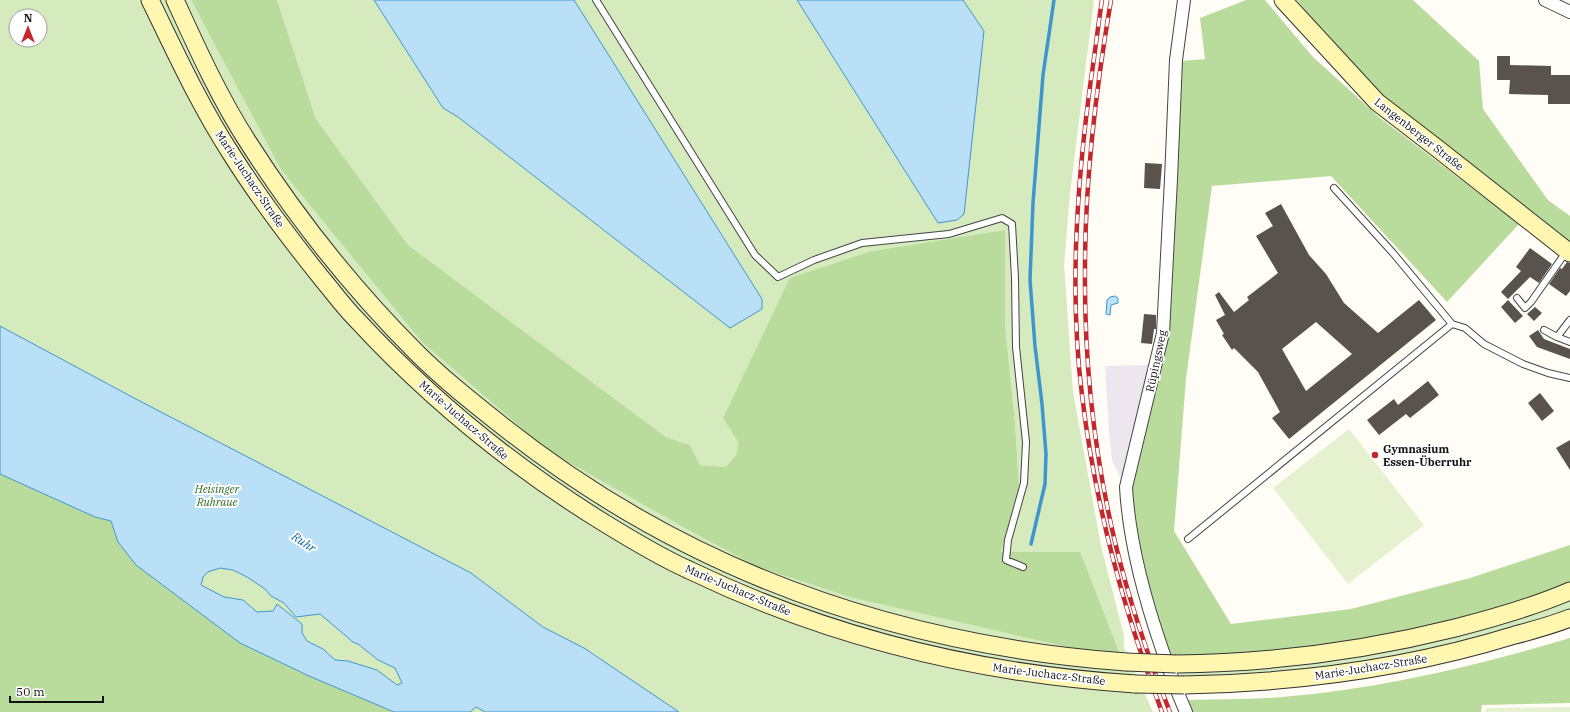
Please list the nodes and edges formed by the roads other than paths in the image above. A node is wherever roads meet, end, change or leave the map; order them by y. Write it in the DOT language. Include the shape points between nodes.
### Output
graph roads {
  1 [pos="150,0"];
  2 [pos="175,0"];
  3 [pos="596,0"];
  4 [pos="1184,0"];
  5 [pos="1283,0"];
  6 [pos="1545,0"];
  7 [pos="1570,12"];
  8 [pos="1334,188"];
  9 [pos="1568,252"];
  10 [pos="1517,298"];
  11 [pos="1570,320"];
  12 [pos="1452,324"];
  13 [pos="1544,330"];
  14 [pos="1557,337"];
  15 [pos="1570,342"];
  16 [pos="1570,378"];
  17 [pos="1188,539"];
  18 [pos="1023,567"];
  19 [pos="1570,591"];
  20 [pos="1570,618"];
  21 [pos="1186,712"];
  1 -- 20 [label="main road, Marie-Juchacz-Straße, bridge" via="186,75 228,150 270,212 354,317 471,429 519,466 627,537 688,570 807,620 880,642 964,663 1039,675 1135,684 1228,684 1341,673 1487,644"];
  2 -- 19 [label="main road, Marie-Juchacz-Straße, bridge" via="206,66 246,139 285,198 322,246 417,353 530,448 585,486 693,547 749,574 884,622 966,641 1084,659 1176,664 1274,660 1407,640 1482,621 1550,600"];
  3 -- 18 [label="lane" via="755,255 778,277 814,260 862,243 949,234 1002,218 1012,224 1016,347 1026,442 1024,484 1008,540 1006,560"];
  4 -- 21 [label="street, Rüpingsweg" via="1176,60 1163,333 1126,487 1130,529 1147,604"];
  5 -- 9 [label="main road, Langenberger Straße" via="1377,102"];
  6 -- 7 [label="street"];
  8 -- 12 [label="lane"];
  9 -- 10 [label="lane" via="1525,308"];
  11 -- 14 [label="lane"];
  12 -- 16 [label="lane" via="1465,328 1484,344 1523,364"];
  12 -- 17 [label="lane"];
  13 -- 14 [label="lane"];
  14 -- 15 [label="lane"];
}
